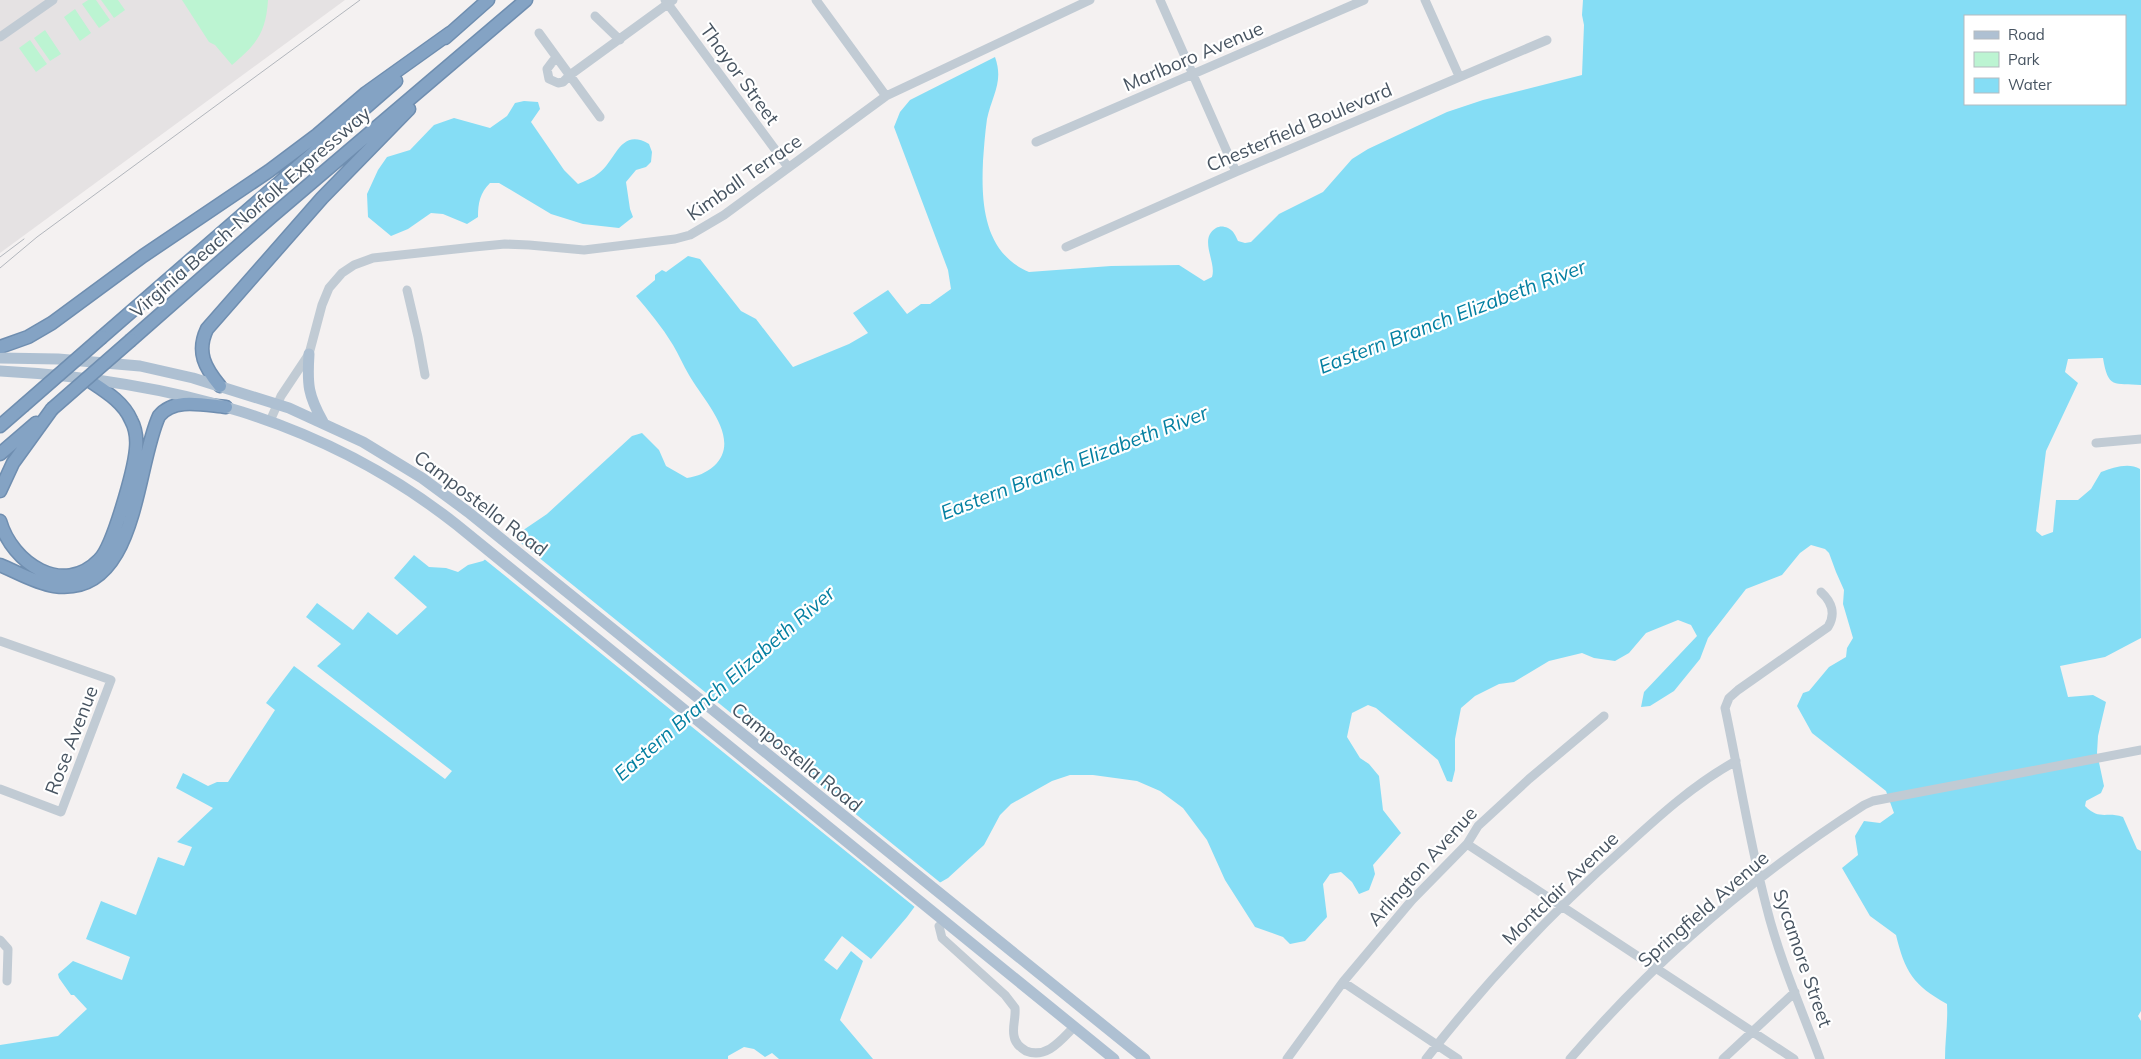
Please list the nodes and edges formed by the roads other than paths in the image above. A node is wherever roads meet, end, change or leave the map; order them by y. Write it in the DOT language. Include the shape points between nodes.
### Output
graph roads {
  1 [pos="53,0"];
  2 [pos="488,0"];
  3 [pos="526,0"];
  4 [pos="816,0"];
  5 [pos="1090,0"];
  6 [pos="1160,0"];
  7 [pos="1364,0"];
  8 [pos="1425,0"];
  9 [pos="669,1"];
  10 [pos="595,16"];
  11 [pos="539,32"];
  12 [pos="450,33"];
  13 [pos="0,37"];
  14 [pos="620,40"];
  15 [pos="1547,40"];
  16 [pos="558,60"];
  17 [pos="447,68"];
  18 [pos="1193,74"];
  19 [pos="570,75"];
  20 [pos="1459,76"];
  21 [pos="886,96"];
  22 [pos="600,117"];
  23 [pos="1036,142"];
  24 [pos="788,167"];
  25 [pos="1236,172"];
  26 [pos="1066,247"];
  27 [pos="406,290"];
  28 [pos="0,348"];
  29 [pos="309,354"];
  30 [pos="0,358"];
  31 [pos="0,371"];
  32 [pos="425,375"];
  33 [pos="87,379"];
  34 [pos="220,386"];
  35 [pos="277,404"];
  36 [pos="226,407"];
  37 [pos="52,409"];
  38 [pos="270,421"];
  39 [pos="323,422"];
  40 [pos="0,426"];
  41 [pos="2141,439"];
  42 [pos="2096,443"];
  43 [pos="0,454"];
  44 [pos="0,491"];
  45 [pos="0,522"];
  46 [pos="0,565"];
  47 [pos="1821,592"];
  48 [pos="0,641"];
  49 [pos="1604,716"];
  50 [pos="2141,750"];
  51 [pos="1736,761"];
  52 [pos="0,789"];
  53 [pos="1467,844"];
  54 [pos="1760,879"];
  55 [pos="1561,906"];
  56 [pos="939,926"];
  57 [pos="0,940"];
  58 [pos="1657,969"];
  59 [pos="7,981"];
  60 [pos="1343,982"];
  61 [pos="1795,992"];
  62 [pos="1074,1027"];
  63 [pos="1751,1032"];
  64 [pos="1437,1045"];
  65 [pos="1114,1059"];
  66 [pos="1145,1059"];
  67 [pos="1287,1059"];
  68 [pos="1426,1059"];
  69 [pos="1458,1059"];
  70 [pos="1570,1059"];
  71 [pos="1723,1059"];
  72 [pos="1794,1059"];
  73 [pos="1820,1059"];
  1 -- 13 [label="street"];
  2 -- 12 [label="highway, Virginia Beach-Norfolk Expressway"];
  3 -- 17 [label="highway, Virginia Beach-Norfolk Expressway"];
  4 -- 21 [label="street"];
  5 -- 21 [label="street, Kimball Terrace"];
  6 -- 18 [label="street"];
  7 -- 18 [label="street, Marlboro Avenue"];
  8 -- 20 [label="street"];
  9 -- 14 [label="street"];
  9 -- 24 [label="street, Thayor Street"];
  10 -- 14 [label="street"];
  11 -- 16 [label="street"];
  12 -- 28 [label="highway" via="366,93 269,171 143,256 52,323"];
  12 -- 40 [label="highway, Virginia Beach-Norfolk Expressway, bridge"];
  14 -- 19 [label="street"];
  15 -- 20 [label="street, Chesterfield Boulevard"];
  16 -- 19 [label="street"];
  16 -- 19 [label="street" via="547,69 549,79 558,83"];
  17 -- 34 [label="highway" via="322,198 207,329 202,356 208,371"];
  17 -- 37 [label="highway, Virginia Beach-Norfolk Expressway, bridge"];
  18 -- 23 [label="street, Marlboro Avenue"];
  18 -- 25 [label="street"];
  19 -- 22 [label="street"];
  20 -- 25 [label="street, Chesterfield Boulevard"];
  21 -- 24 [label="street, Kimball Terrace"];
  24 -- 29 [label="street, Kimball Terrace" via="707,226 675,239 584,250 505,244 373,258 354,265 329,288"];
  25 -- 26 [label="street, Chesterfield Boulevard"];
  27 -- 32 [label="street"];
  29 -- 35 [label="street, Kimball Terrace"];
  29 -- 39 [label="main road" via="307,380 311,401"];
  30 -- 34 [label="main road, Campostella Road" via="122,363"];
  31 -- 33 [label="main road, Campostella Road"];
  33 -- 36 [label="main road, Campostella Road" via="150,387"];
  33 -- 45 [label="highway" via="124,408 136,434 136,452 107,550 84,571 71,575 52,574 33,567 17,553 8,542"];
  34 -- 35 [label="main road, Campostella Road"];
  35 -- 38 [label="street, Kimball Terrace"];
  35 -- 39 [label="main road, Campostella Road"];
  36 -- 38 [label="main road, Campostella Road"];
  36 -- 46 [label="highway" via="178,404 159,416 123,542 112,562 98,575 74,586 55,586"];
  37 -- 43 [label="highway, Virginia Beach-Norfolk Expressway"];
  37 -- 44 [label="highway" via="13,463"];
  38 -- 62 [label="main road, Campostella Road" via="390,477 435,508"];
  39 -- 66 [label="main road, Campostella Road" via="370,446 445,494"];
  41 -- 42 [label="street"];
  47 -- 51 [label="street, Sycamore Street" via="1831,605 1831,622 1729,698 1726,708"];
  48 -- 52 [label="street, Rose Avenue" via="111,680 61,812"];
  49 -- 53 [label="street, Arlington Avenue" via="1478,826"];
  50 -- 54 [label="street, Springfield Avenue" via="1873,801 1816,836"];
  51 -- 54 [label="street, Sycamore Street"];
  51 -- 55 [label="street, Montclair Avenue" via="1683,796"];
  53 -- 55 [label="street"];
  53 -- 60 [label="street, Arlington Avenue" via="1412,900"];
  54 -- 58 [label="street, Springfield Avenue"];
  54 -- 61 [label="street, Sycamore Street"];
  55 -- 58 [label="street"];
  55 -- 64 [label="street, Montclair Avenue" via="1495,975"];
  56 -- 62 [label="street" via="942,938 1015,1008 1014,1037 1021,1048 1034,1054 1044,1054"];
  57 -- 59 [label="street" via="8,949"];
  58 -- 63 [label="street"];
  58 -- 70 [label="street, Springfield Avenue"];
  60 -- 64 [label="street"];
  60 -- 67 [label="street, Arlington Avenue"];
  61 -- 63 [label="street"];
  61 -- 73 [label="street, Sycamore Street"];
  62 -- 65 [label="main road, Campostella Road"];
  63 -- 71 [label="street"];
  63 -- 72 [label="street"];
  64 -- 68 [label="street, Montclair Avenue"];
  64 -- 69 [label="street"];
}
